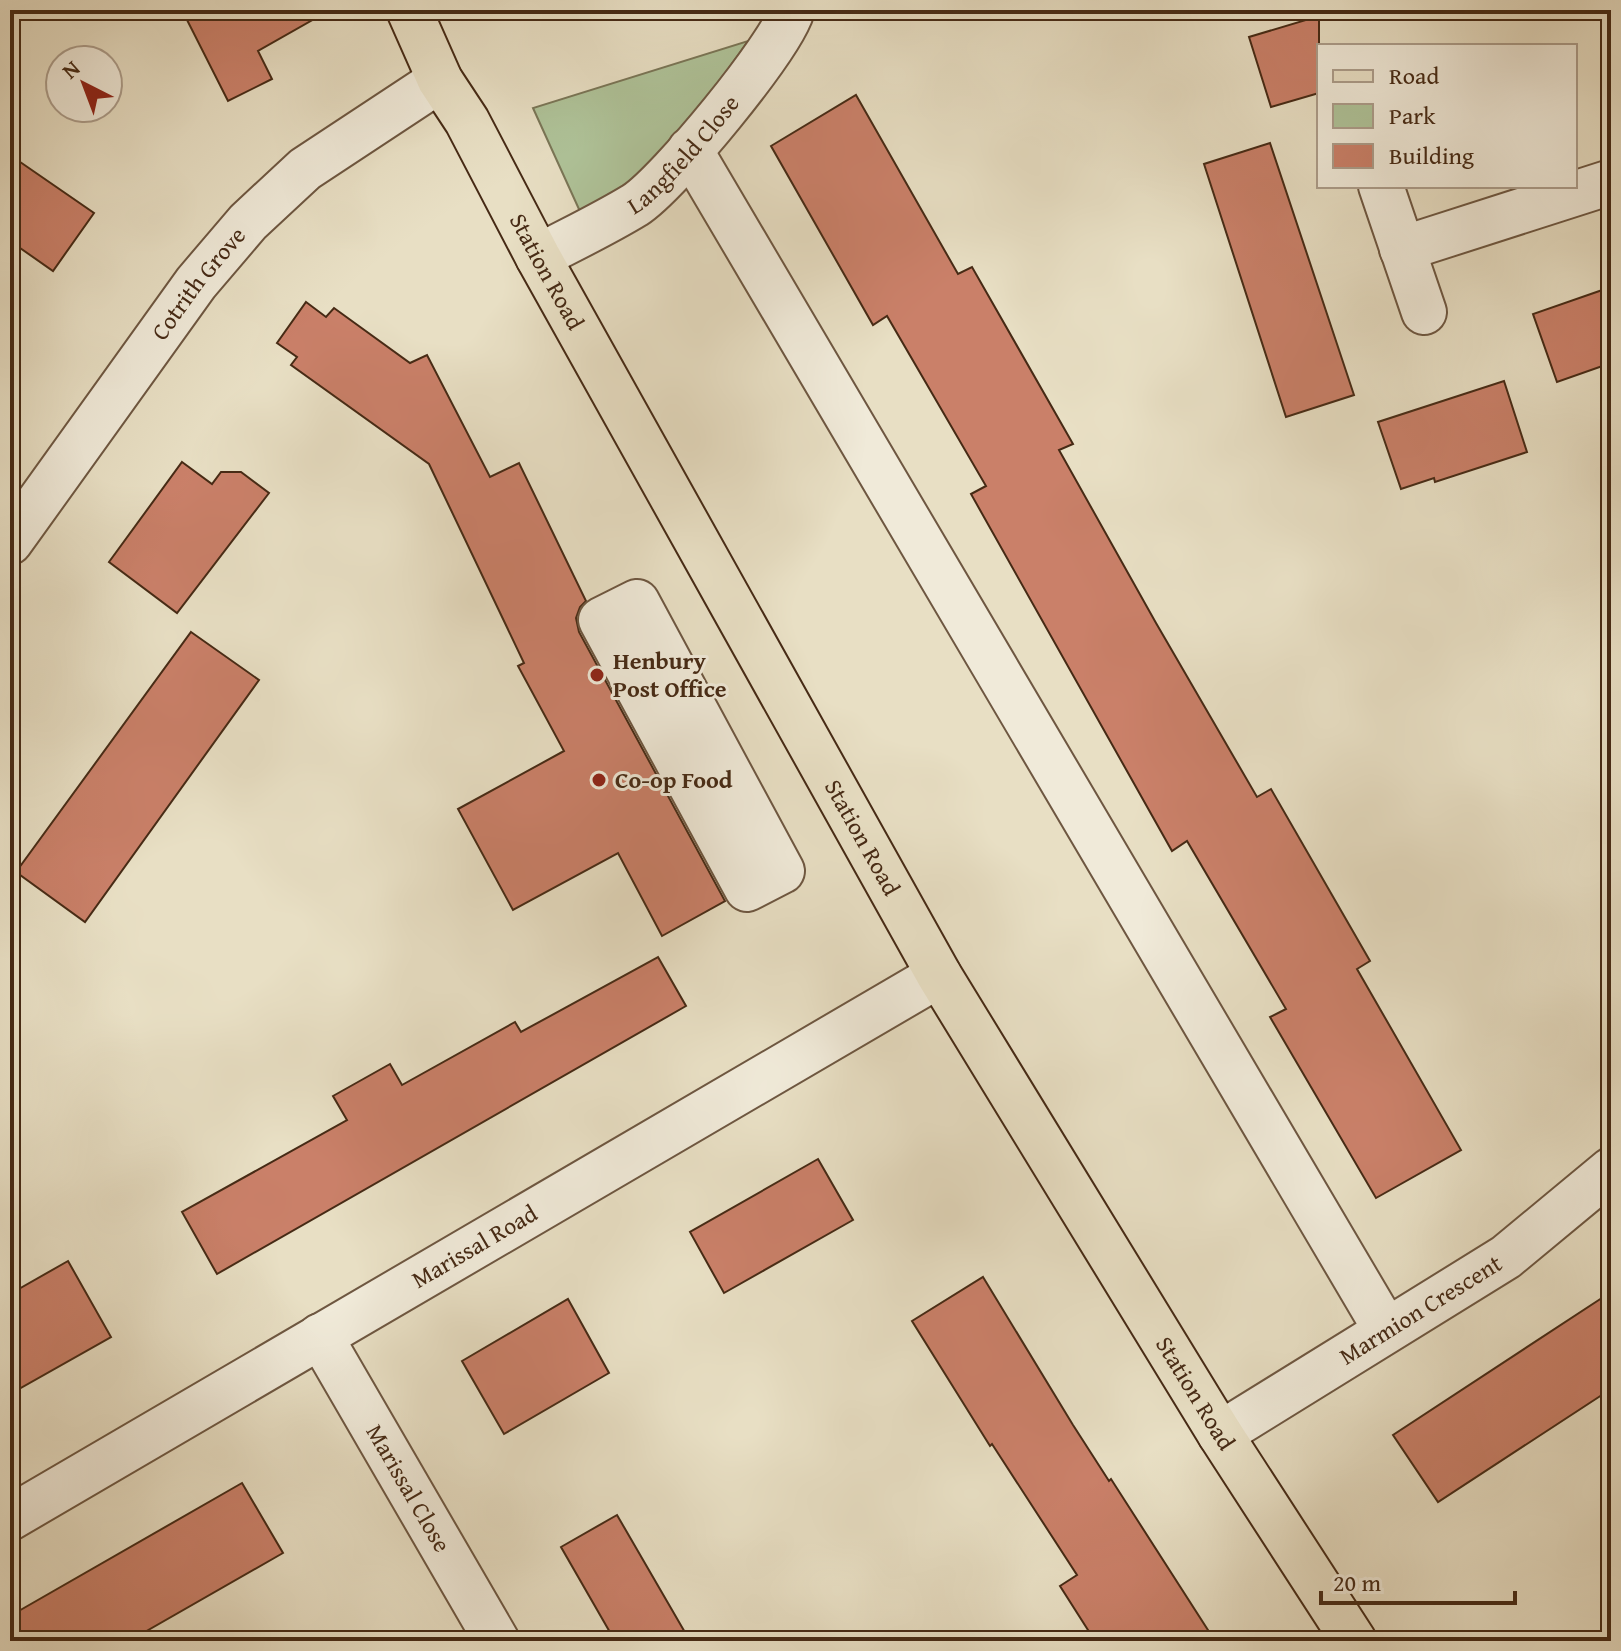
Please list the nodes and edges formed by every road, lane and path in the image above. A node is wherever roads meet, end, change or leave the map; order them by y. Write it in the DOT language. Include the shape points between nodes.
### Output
graph roads {
  1 [pos="409,10"];
  2 [pos="792,10"];
  3 [pos="440,80"];
  4 [pos="690,150"];
  5 [pos="1611,182"];
  6 [pos="1382,188"];
  7 [pos="1402,249"];
  8 [pos="538,257"];
  9 [pos="1424,312"];
  10 [pos="10,542"];
  11 [pos="601,620"];
  12 [pos="939,975"];
  13 [pos="1611,1170"];
  14 [pos="1386,1330"];
  15 [pos="320,1336"];
  16 [pos="1220,1434"];
  17 [pos="10,1518"];
  18 [pos="497,1641"];
  19 [pos="1354,1641"];
  1 -- 3 [label="main road, Station Road"];
  2 -- 4 [label="street, Langfield Close" via="769,52"];
  3 -- 8 [label="main road, Station Road"];
  3 -- 10 [label="street, Cotrith Grove" via="305,169 248,222 196,283"];
  4 -- 8 [label="street, Langfield Close" via="637,204"];
  4 -- 14 [label="street"];
  5 -- 7 [label="street"];
  6 -- 7 [label="street"];
  7 -- 9 [label="street"];
  8 -- 12 [label="main road, Station Road"];
  11 -- 11 [label="street" via="637,602 782,871 747,889"];
  12 -- 15 [label="street, Marissal Road"];
  12 -- 16 [label="main road, Station Road"];
  13 -- 14 [label="street, Marmion Crescent" via="1506,1257"];
  14 -- 16 [label="street, Marmion Crescent"];
  15 -- 17 [label="street, Marissal Road"];
  15 -- 18 [label="street, Marissal Close"];
  16 -- 19 [label="main road, Station Road"];
}
